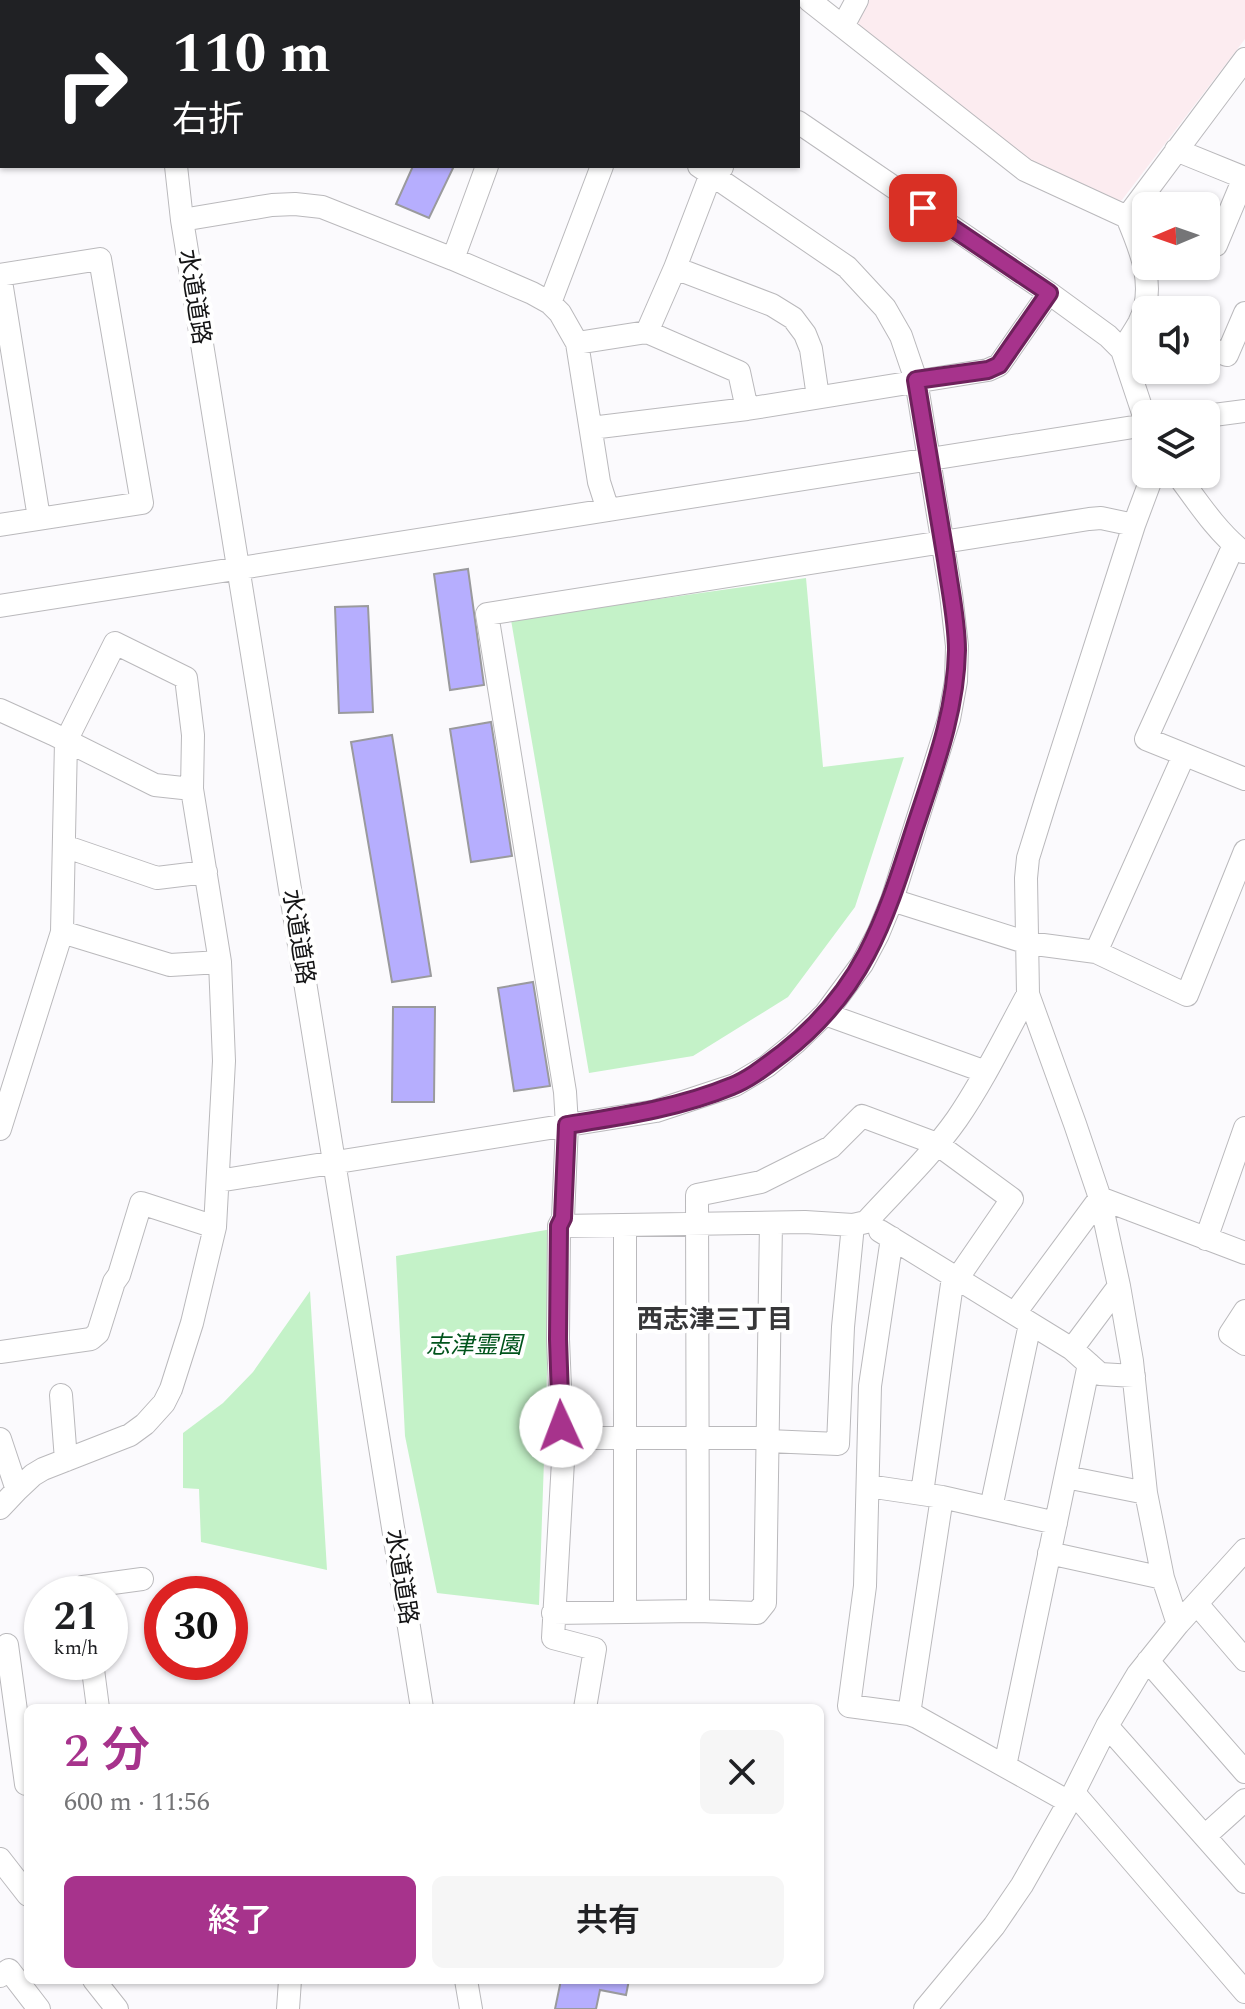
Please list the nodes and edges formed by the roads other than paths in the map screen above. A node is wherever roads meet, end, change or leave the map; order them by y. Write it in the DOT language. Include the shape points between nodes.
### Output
graph roads {
  1 [pos="809,0"];
  2 [pos="857,0"];
  3 [pos="843,26"];
  4 [pos="1245,59"];
  5 [pos="800,123"];
  6 [pos="1176,150"];
  7 [pos="176,168"];
  8 [pos="486,168"];
  9 [pos="601,168"];
  10 [pos="711,169"];
  11 [pos="1245,178"];
  12 [pos="1127,217"];
  13 [pos="182,220"];
  14 [pos="1220,236"];
  15 [pos="453,259"];
  16 [pos="675,268"];
  17 [pos="0,275"];
  18 [pos="1049,293"];
  19 [pos="1146,296"];
  20 [pos="550,303"];
  21 [pos="1245,313"];
  22 [pos="647,332"];
  23 [pos="1132,336"];
  24 [pos="577,343"];
  25 [pos="1122,350"];
  26 [pos="1220,352"];
  27 [pos="916,380"];
  28 [pos="818,397"];
  29 [pos="1138,400"];
  30 [pos="747,409"];
  31 [pos="1245,411"];
  32 [pos="1220,414"];
  33 [pos="1132,426"];
  34 [pos="591,428"];
  35 [pos="930,459"];
  36 [pos="1148,488"];
  37 [pos="1187,488"];
  38 [pos="608,510"];
  39 [pos="39,518"];
  40 [pos="0,525"];
  41 [pos="1134,525"];
  42 [pos="943,541"];
  43 [pos="1239,549"];
  44 [pos="237,569"];
  45 [pos="0,606"];
  46 [pos="0,710"];
  47 [pos="66,741"];
  48 [pos="1184,755"];
  49 [pos="1245,779"];
  50 [pos="192,789"];
  51 [pos="64,846"];
  52 [pos="1245,851"];
  53 [pos="206,872"];
  54 [pos="892,900"];
  55 [pos="62,932"];
  56 [pos="1028,943"];
  57 [pos="1096,952"];
  58 [pos="220,962"];
  59 [pos="1028,994"];
  60 [pos="825,1014"];
  61 [pos="986,1072"];
  62 [pos="567,1125"];
  63 [pos="1245,1128"];
  64 [pos="0,1129"];
  65 [pos="937,1144"];
  66 [pos="335,1162"];
  67 [pos="218,1181"];
  68 [pos="1100,1198"];
  69 [pos="771,1223"];
  70 [pos="859,1224"];
  71 [pos="625,1225"];
  72 [pos="698,1225"];
  73 [pos="559,1226"];
  74 [pos="215,1227"];
  75 [pos="892,1238"];
  76 [pos="1206,1239"];
  77 [pos="1245,1253"];
  78 [pos="955,1278"];
  79 [pos="1119,1286"];
  80 [pos="1245,1311"];
  81 [pos="1022,1318"];
  82 [pos="1245,1344"];
  83 [pos="0,1352"];
  84 [pos="1080,1356"];
  85 [pos="1134,1376"];
  86 [pos="61,1395"];
  87 [pos="562,1438"];
  88 [pos="625,1438"];
  89 [pos="698,1438"];
  90 [pos="0,1439"];
  91 [pos="768,1439"];
  92 [pos="66,1460"];
  93 [pos="1066,1477"];
  94 [pos="868,1486"];
  95 [pos="17,1490"];
  96 [pos="1146,1493"];
  97 [pos="932,1495"];
  98 [pos="0,1508"];
  99 [pos="991,1508"];
  100 [pos="1056,1523"];
  101 [pos="1244,1552"];
  102 [pos="1049,1553"];
  103 [pos="1163,1578"];
  104 [pos="142,1579"];
  105 [pos="128,1581"];
  106 [pos="1197,1604"];
  107 [pos="698,1611"];
  108 [pos="625,1612"];
  109 [pos="553,1613"];
  110 [pos="1178,1624"];
  111 [pos="7,1645"];
  112 [pos="1245,1660"];
  113 [pos="1148,1661"];
  114 [pos="94,1680"];
  115 [pos="97,1704"];
  116 [pos="421,1704"];
  117 [pos="586,1704"];
  118 [pos="909,1714"];
  119 [pos="1107,1726"];
  120 [pos="1005,1766"];
  121 [pos="24,1769"];
  122 [pos="1245,1772"];
  123 [pos="1072,1798"];
  124 [pos="1245,1800"];
  125 [pos="1205,1836"];
  126 [pos="0,1860"];
  127 [pos="1245,1882"];
  128 [pos="24,1890"];
  129 [pos="0,1976"];
  130 [pos="97,1984"];
  131 [pos="290,1984"];
  132 [pos="467,1984"];
  133 [pos="1245,1992"];
  134 [pos="39,2009"];
  135 [pos="117,2009"];
  136 [pos="288,2009"];
  137 [pos="471,2009"];
  138 [pos="925,2009"];
  1 -- 3 [label="street"];
  2 -- 3 [label="street"];
  3 -- 12 [label="street" via="1025,170"];
  4 -- 6 [label="street"];
  5 -- 18 [label="street"];
  6 -- 11 [label="street"];
  6 -- 12 [label="street"];
  7 -- 13 [label="street, 水道道路"];
  8 -- 15 [label="street"];
  9 -- 20 [label="street"];
  10 -- 16 [label="street"];
  10 -- 27 [label="street" via="847,267 885,308"];
  11 -- 14 [label="street"];
  12 -- 19 [label="street" via="1143,256"];
  13 -- 15 [label="street" via="272,205 322,207"];
  13 -- 44 [label="street, 水道道路"];
  15 -- 20 [label="street"];
  16 -- 22 [label="street"];
  16 -- 28 [label="street" via="793,318 811,349"];
  17 -- 39 [label="street"];
  17 -- 39 [label="street" via="100,259 142,503"];
  18 -- 25 [label="street"];
  18 -- 27 [label="street" via="999,365"];
  20 -- 24 [label="street"];
  21 -- 26 [label="street" via="1227,355"];
  22 -- 24 [label="street"];
  22 -- 30 [label="street" via="739,372"];
  23 -- 25 [label="street"];
  24 -- 34 [label="street"];
  25 -- 29 [label="street"];
  27 -- 28 [label="street"];
  27 -- 35 [label="street"];
  28 -- 30 [label="street"];
  30 -- 34 [label="street"];
  31 -- 32 [label="street"];
  33 -- 35 [label="street"];
  34 -- 38 [label="street"];
  35 -- 38 [label="street"];
  35 -- 42 [label="street"];
  36 -- 41 [label="street"];
  37 -- 43 [label="street"];
  38 -- 44 [label="street"];
  39 -- 40 [label="street"];
  41 -- 42 [label="street" via="1089,519"];
  41 -- 56 [label="street" via="1028,858"];
  42 -- 54 [label="street" via="957,646 956,681"];
  42 -- 62 [label="street" via="487,614"];
  43 -- 48 [label="street" via="1146,739"];
  44 -- 45 [label="street"];
  44 -- 66 [label="street, 水道道路"];
  46 -- 47 [label="street"];
  47 -- 50 [label="street" via="155,785"];
  47 -- 50 [label="street" via="115,643 186,678"];
  47 -- 51 [label="street"];
  48 -- 49 [label="street"];
  48 -- 57 [label="street"];
  50 -- 53 [label="street"];
  51 -- 53 [label="street" via="157,878"];
  51 -- 55 [label="street"];
  52 -- 57 [label="street" via="1187,995"];
  53 -- 58 [label="street"];
  54 -- 56 [label="street"];
  54 -- 60 [label="street" via="862,964"];
  55 -- 58 [label="street" via="170,965"];
  55 -- 64 [label="street"];
  56 -- 57 [label="street"];
  56 -- 59 [label="street"];
  58 -- 67 [label="street" via="224,1061"];
  59 -- 61 [label="street"];
  59 -- 68 [label="street"];
  60 -- 61 [label="street"];
  60 -- 62 [label="street" via="767,1066 735,1085 656,1111"];
  61 -- 65 [label="street"];
  62 -- 66 [label="street"];
  62 -- 73 [label="street"];
  63 -- 76 [label="street"];
  65 -- 70 [label="street"];
  65 -- 72 [label="street" via="862,1116 831,1147 761,1182 697,1195"];
  65 -- 78 [label="street" via="1012,1199"];
  66 -- 67 [label="street"];
  66 -- 116 [label="street, 水道道路"];
  67 -- 74 [label="street"];
  68 -- 76 [label="street"];
  68 -- 79 [label="street"];
  68 -- 81 [label="street"];
  69 -- 70 [label="street"];
  69 -- 72 [label="street"];
  69 -- 91 [label="street"];
  70 -- 75 [label="street"];
  70 -- 91 [label="street" via="843,1327 838,1444"];
  71 -- 72 [label="street"];
  71 -- 73 [label="street"];
  71 -- 88 [label="street"];
  72 -- 89 [label="street"];
  73 -- 87 [label="street"];
  74 -- 83 [label="street" via="141,1203 98,1333 91,1339"];
  74 -- 92 [label="street" via="192,1323 164,1403 130,1435"];
  75 -- 78 [label="street"];
  75 -- 94 [label="street" via="870,1386"];
  76 -- 77 [label="street"];
  78 -- 81 [label="street"];
  78 -- 97 [label="street"];
  79 -- 84 [label="street"];
  79 -- 85 [label="street"];
  80 -- 82 [label="street" via="1230,1334"];
  81 -- 84 [label="street"];
  81 -- 99 [label="street"];
  84 -- 85 [label="street" via="1100,1374"];
  84 -- 93 [label="street"];
  85 -- 96 [label="street"];
  86 -- 92 [label="street"];
  87 -- 88 [label="street"];
  87 -- 109 [label="street"];
  88 -- 89 [label="street"];
  88 -- 108 [label="street"];
  89 -- 91 [label="street"];
  89 -- 107 [label="street"];
  90 -- 95 [label="street"];
  91 -- 107 [label="street" via="765,1603 757,1613"];
  92 -- 95 [label="street" via="33,1475"];
  93 -- 96 [label="street"];
  93 -- 100 [label="street"];
  94 -- 97 [label="street"];
  94 -- 118 [label="street" via="865,1586 849,1706"];
  95 -- 98 [label="street"];
  96 -- 103 [label="street"];
  97 -- 99 [label="street"];
  97 -- 118 [label="street"];
  99 -- 100 [label="street"];
  100 -- 102 [label="street"];
  101 -- 106 [label="street"];
  102 -- 103 [label="street"];
  102 -- 120 [label="street"];
  103 -- 110 [label="street"];
  104 -- 105 [label="street"];
  106 -- 110 [label="street"];
  106 -- 112 [label="street"];
  107 -- 108 [label="street"];
  108 -- 109 [label="street"];
  109 -- 117 [label="street" via="553,1638 595,1649"];
  110 -- 113 [label="street"];
  111 -- 121 [label="street"];
  113 -- 119 [label="street"];
  113 -- 122 [label="street"];
  114 -- 115 [label="street"];
  118 -- 120 [label="street"];
  119 -- 123 [label="street"];
  119 -- 125 [label="street"];
  120 -- 123 [label="street"];
  123 -- 133 [label="street"];
  123 -- 138 [label="street" via="994,1926"];
  124 -- 125 [label="street"];
  125 -- 127 [label="street"];
  126 -- 128 [label="street"];
  129 -- 134 [label="street" via="9,1970"];
  130 -- 135 [label="street"];
  131 -- 136 [label="street"];
  132 -- 137 [label="street"];
}
